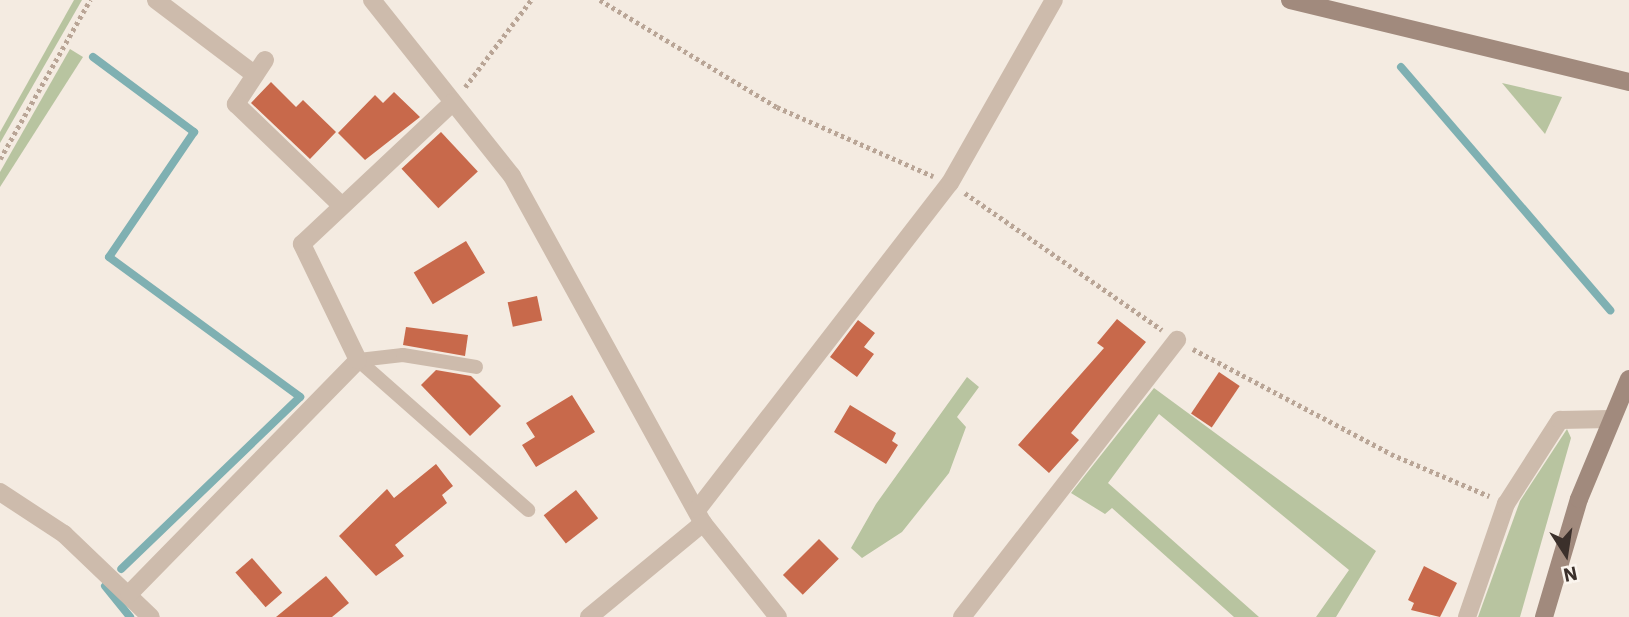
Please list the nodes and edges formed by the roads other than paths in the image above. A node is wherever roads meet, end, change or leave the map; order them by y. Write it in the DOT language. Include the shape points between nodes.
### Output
graph roads {
  1 [pos="156,0"];
  2 [pos="372,0"];
  3 [pos="1054,0"];
  4 [pos="1290,0"];
  5 [pos="1316,3"];
  6 [pos="1629,82"];
  7 [pos="453,102"];
  8 [pos="341,205"];
  9 [pos="1177,340"];
  10 [pos="358,360"];
  11 [pos="477,367"];
  12 [pos="1629,379"];
  13 [pos="1611,419"];
  14 [pos="0,492"];
  15 [pos="527,510"];
  16 [pos="700,517"];
  17 [pos="129,594"];
  18 [pos="151,617"];
  19 [pos="589,617"];
  20 [pos="778,617"];
  21 [pos="962,617"];
  22 [pos="1467,617"];
  23 [pos="1544,617"];
  1 -- 8 [label="street" via="260,68 236,104"];
  2 -- 7 [label="street"];
  3 -- 16 [label="street" via="950,183"];
  4 -- 5 [label="street"];
  5 -- 6 [label="street"];
  7 -- 8 [label="street"];
  7 -- 16 [label="street" via="512,176"];
  8 -- 10 [label="street" via="302,244"];
  9 -- 21 [label="street"];
  10 -- 11 [label="lane" via="403,355"];
  10 -- 15 [label="lane"];
  10 -- 17 [label="street"];
  12 -- 13 [label="street"];
  13 -- 22 [label="street" via="1560,421 1506,503"];
  13 -- 23 [label="street"];
  14 -- 17 [label="street" via="64,534"];
  16 -- 19 [label="street"];
  16 -- 20 [label="street"];
  17 -- 18 [label="street"];
}
